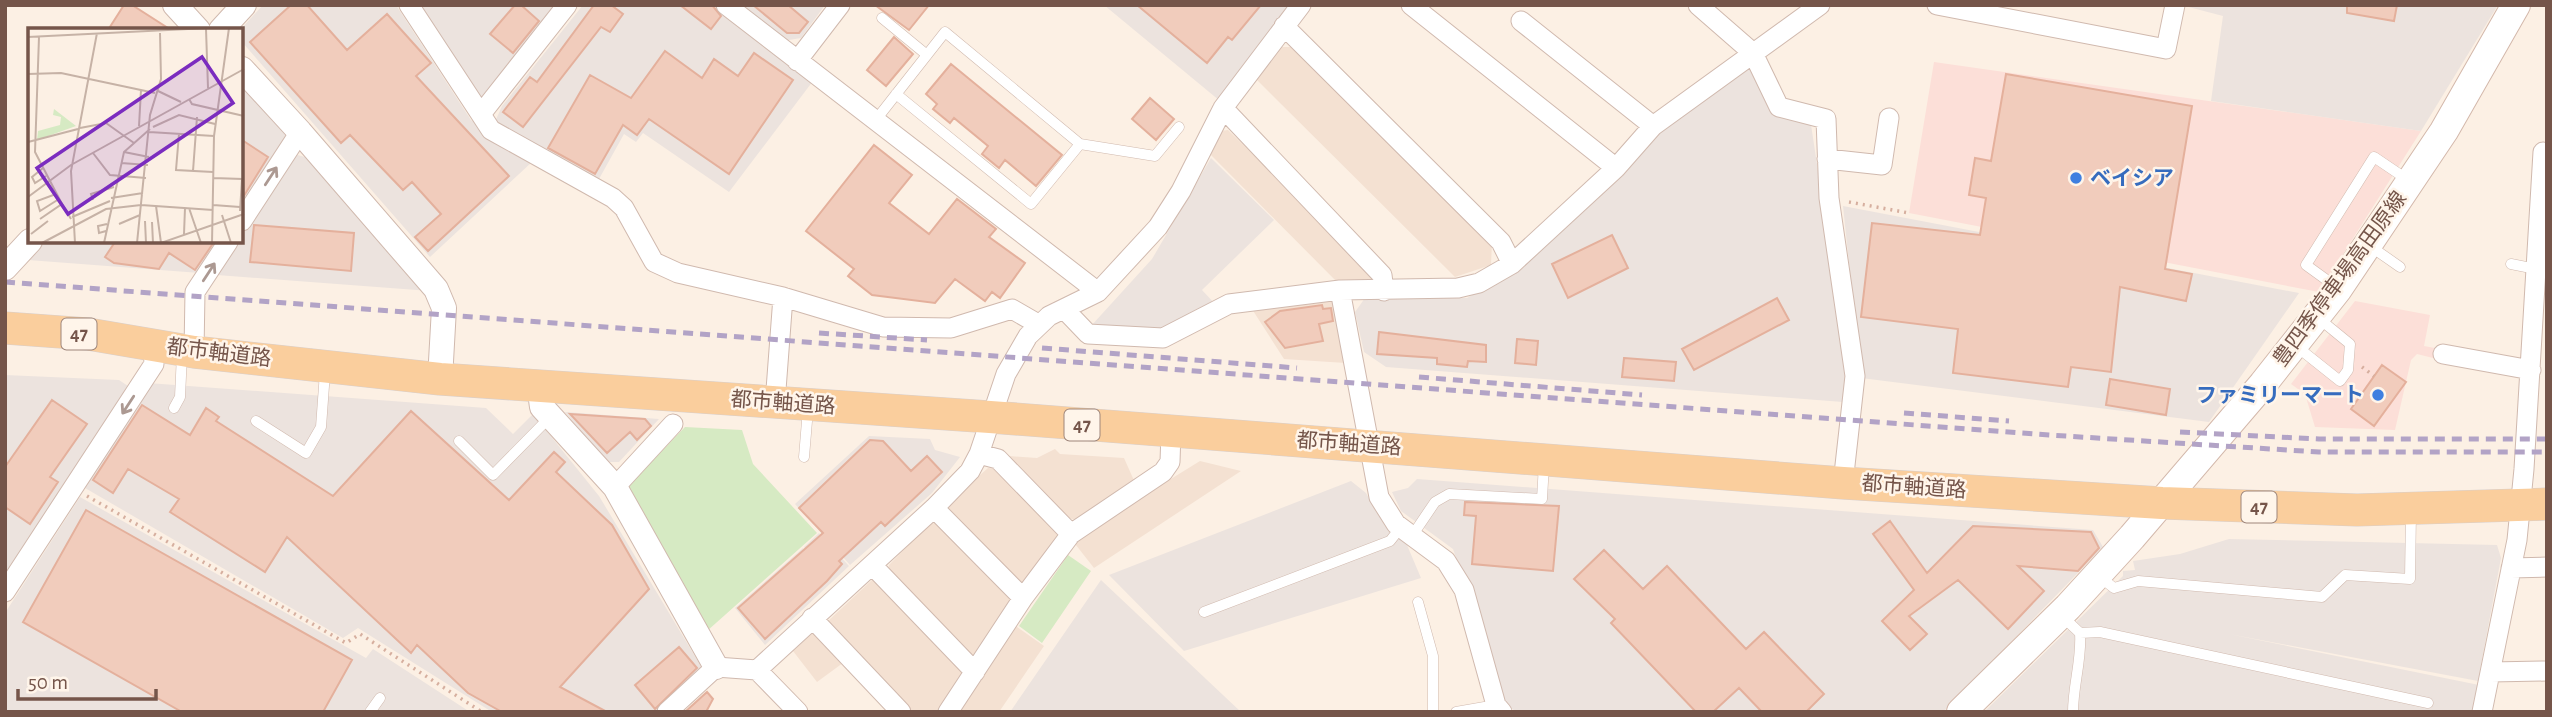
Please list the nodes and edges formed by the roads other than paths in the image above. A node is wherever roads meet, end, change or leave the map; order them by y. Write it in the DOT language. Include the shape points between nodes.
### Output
graph roads {
  1 [pos="175,5"];
  2 [pos="244,5"];
  3 [pos="409,5"];
  4 [pos="567,5"];
  5 [pos="726,5"];
  6 [pos="840,5"];
  7 [pos="1300,5"];
  8 [pos="1411,5"];
  9 [pos="1698,5"];
  10 [pos="1820,5"];
  11 [pos="1937,5"];
  12 [pos="2175,5"];
  13 [pos="2516,5"];
  14 [pos="882,18"];
  15 [pos="1521,21"];
  16 [pos="1284,26"];
  17 [pos="196,28"];
  18 [pos="224,28"];
  19 [pos="1752,53"];
  20 [pos="927,55"];
  21 [pos="797,61"];
  22 [pos="243,70"];
  23 [pos="896,94"];
  24 [pos="1223,107"];
  25 [pos="481,114"];
  26 [pos="1889,118"];
  27 [pos="875,121"];
  28 [pos="1653,126"];
  29 [pos="1179,127"];
  30 [pos="300,132"];
  31 [pos="1080,144"];
  32 [pos="2546,146"];
  33 [pos="1827,159"];
  34 [pos="1616,168"];
  35 [pos="2411,182"];
  36 [pos="243,219"];
  37 [pos="2542,230"];
  38 [pos="28,243"];
  39 [pos="227,243"];
  40 [pos="2369,246"];
  41 [pos="1512,264"];
  42 [pos="2511,264"];
  43 [pos="2400,267"];
  44 [pos="5,268"];
  45 [pos="2536,270"];
  46 [pos="2338,289"];
  47 [pos="1340,290"];
  48 [pos="1384,290"];
  49 [pos="1098,292"];
  50 [pos="783,297"];
  51 [pos="2541,301"];
  52 [pos="1065,310"];
  53 [pos="2316,317"];
  54 [pos="1038,324"];
  55 [pos="5,328"];
  56 [pos="5,343"];
  57 [pos="2294,344"];
  58 [pos="176,349"];
  59 [pos="2443,354"];
  60 [pos="326,364"];
  61 [pos="2531,370"];
  62 [pos="440,379"];
  63 [pos="538,385"];
  64 [pos="775,403"];
  65 [pos="808,405"];
  66 [pos="174,408"];
  67 [pos="550,416"];
  68 [pos="990,417"];
  69 [pos="256,421"];
  70 [pos="673,424"];
  71 [pos="1171,432"];
  72 [pos="459,441"];
  73 [pos="1369,446"];
  74 [pos="979,453"];
  75 [pos="804,457"];
  76 [pos="1545,459"];
  77 [pos="1843,483"];
  78 [pos="615,487"];
  79 [pos="2162,503"];
  80 [pos="2533,505"];
  81 [pos="934,508"];
  82 [pos="2411,510"];
  83 [pos="1406,532"];
  84 [pos="1071,534"];
  85 [pos="873,566"];
  86 [pos="2547,567"];
  87 [pos="2511,568"];
  88 [pos="2097,574"];
  89 [pos="5,592"];
  90 [pos="1023,598"];
  91 [pos="1418,602"];
  92 [pos="1204,612"];
  93 [pos="812,618"];
  94 [pos="2070,623"];
  95 [pos="716,667"];
  96 [pos="757,670"];
  97 [pos="2547,671"];
  98 [pos="975,672"];
  99 [pos="2491,672"];
  100 [pos="380,698"];
  101 [pos="2428,703"];
  102 [pos="1499,708"];
  103 [pos="1968,709"];
  104 [pos="370,712"];
  105 [pos="667,712"];
  106 [pos="798,712"];
  107 [pos="901,712"];
  108 [pos="948,712"];
  109 [pos="1433,712"];
  110 [pos="1457,712"];
  111 [pos="2073,712"];
  112 [pos="2482,712"];
  1 -- 17 [label="street"];
  2 -- 18 [label="street"];
  3 -- 25 [label="street"];
  4 -- 25 [label="street"];
  5 -- 21 [label="street"];
  6 -- 21 [label="street"];
  7 -- 16 [label="street"];
  8 -- 34 [label="street"];
  9 -- 19 [label="street"];
  10 -- 19 [label="street"];
  11 -- 12 [label="street" via="2166,49"];
  13 -- 35 [label="main road, 豊四季停車場高田原線"];
  14 -- 20 [label="lane"];
  15 -- 28 [label="street"];
  16 -- 24 [label="street"];
  16 -- 41 [label="street" via="1501,242"];
  19 -- 28 [label="street"];
  19 -- 33 [label="street" via="1779,107 1826,119"];
  20 -- 23 [label="lane"];
  20 -- 31 [label="lane" via="945,32"];
  21 -- 27 [label="street"];
  22 -- 30 [label="street"];
  23 -- 27 [label="lane"];
  23 -- 31 [label="lane" via="1031,204 1061,174"];
  24 -- 48 [label="street" via="1382,275"];
  24 -- 49 [label="street" via="1158,228"];
  25 -- 50 [label="street" via="491,130 613,198 624,208 647,253 663,268"];
  26 -- 33 [label="street" via="1882,165"];
  27 -- 49 [label="street"];
  28 -- 34 [label="street"];
  29 -- 31 [label="lane" via="1155,156"];
  36 -- 30 [label="street, one-way"];
  30 -- 62 [label="street" via="436,289 444,309"];
  32 -- 37 [label="street"];
  33 -- 77 [label="street" via="1854,376"];
  34 -- 41 [label="street"];
  35 -- 40 [label="main road, 豊四季停車場高田原線"];
  35 -- 46 [label="lane" via="2374,157 2306,265"];
  37 -- 45 [label="street"];
  38 -- 44 [label="street"];
  58 -- 39 [label="street, one-way" via="195,292"];
  40 -- 43 [label="lane"];
  40 -- 46 [label="main road, 豊四季停車場高田原線"];
  41 -- 48 [label="street" via="1458,288"];
  42 -- 45 [label="lane"];
  45 -- 51 [label="street"];
  46 -- 53 [label="main road, 豊四季停車場高田原線"];
  47 -- 48 [label="street"];
  47 -- 52 [label="street" via="1230,304 1163,338 1088,334"];
  47 -- 73 [label="street"];
  49 -- 52 [label="street"];
  50 -- 54 [label="street" via="883,327 951,328 1012,309"];
  50 -- 64 [label="street"];
  51 -- 61 [label="street"];
  52 -- 54 [label="street"];
  53 -- 57 [label="main road, 豊四季停車場高田原線"];
  53 -- 57 [label="lane" via="2350,344 2348,370 2340,381"];
  54 -- 68 [label="street" via="1006,373"];
  55 -- 58 [label="main road, 都市軸道路 / 47" via="88,334"];
  56 -- 58 [label="main road, 都市軸道路 / 47"];
  57 -- 79 [label="main road, 豊四季停車場高田原線"];
  58 -- 60 [label="main road, 都市軸道路 / 47"];
  58 -- 66 [label="lane" via="180,397"];
  58 -- 89 [label="street, one-way" via="154,365"];
  59 -- 61 [label="street"];
  60 -- 62 [label="main road, 都市軸道路 / 47"];
  60 -- 69 [label="lane" via="321,427 306,453"];
  61 -- 80 [label="street"];
  62 -- 63 [label="main road, 都市軸道路 / 47"];
  63 -- 64 [label="main road, 都市軸道路 / 47"];
  63 -- 67 [label="street" via="542,407"];
  64 -- 65 [label="main road, 都市軸道路 / 47"];
  65 -- 68 [label="main road, 都市軸道路 / 47"];
  65 -- 75 [label="lane"];
  67 -- 72 [label="lane" via="493,475"];
  67 -- 78 [label="street"];
  68 -- 71 [label="main road, 都市軸道路 / 47"];
  68 -- 74 [label="street"];
  70 -- 78 [label="street"];
  71 -- 73 [label="main road, 都市軸道路 / 47"];
  71 -- 84 [label="street" via="1170,462 1163,472"];
  73 -- 76 [label="main road, 都市軸道路 / 47"];
  73 -- 83 [label="street" via="1379,497"];
  74 -- 81 [label="street" via="970,471"];
  74 -- 84 [label="street" via="998,459"];
  76 -- 77 [label="main road, 都市軸道路 / 47"];
  76 -- 83 [label="lane" via="1542,499 1449,494"];
  77 -- 79 [label="main road, 都市軸道路 / 47"];
  78 -- 95 [label="street"];
  79 -- 82 [label="main road, 都市軸道路 / 47"];
  79 -- 88 [label="main road, 豊四季停車場高田原線"];
  80 -- 82 [label="main road, 都市軸道路 / 47"];
  80 -- 87 [label="street"];
  81 -- 85 [label="street"];
  81 -- 90 [label="street"];
  82 -- 88 [label="lane" via="2410,579 2345,575 2322,597 2138,581 2114,588"];
  83 -- 92 [label="lane"];
  83 -- 102 [label="street" via="1446,561 1464,590"];
  84 -- 90 [label="street"];
  85 -- 93 [label="street"];
  85 -- 98 [label="street"];
  86 -- 87 [label="street"];
  87 -- 99 [label="street"];
  88 -- 94 [label="main road, 豊四季停車場高田原線"];
  90 -- 98 [label="street"];
  91 -- 109 [label="lane" via="1433,656"];
  93 -- 96 [label="street"];
  93 -- 107 [label="street"];
  94 -- 101 [label="lane"];
  94 -- 103 [label="main road, 豊四季停車場高田原線"];
  94 -- 111 [label="lane"];
  95 -- 96 [label="street"];
  95 -- 105 [label="street"];
  96 -- 106 [label="street"];
  97 -- 99 [label="street"];
  98 -- 108 [label="street"];
  99 -- 112 [label="street"];
  100 -- 104 [label="lane"];
  102 -- 110 [label="lane"];
}
